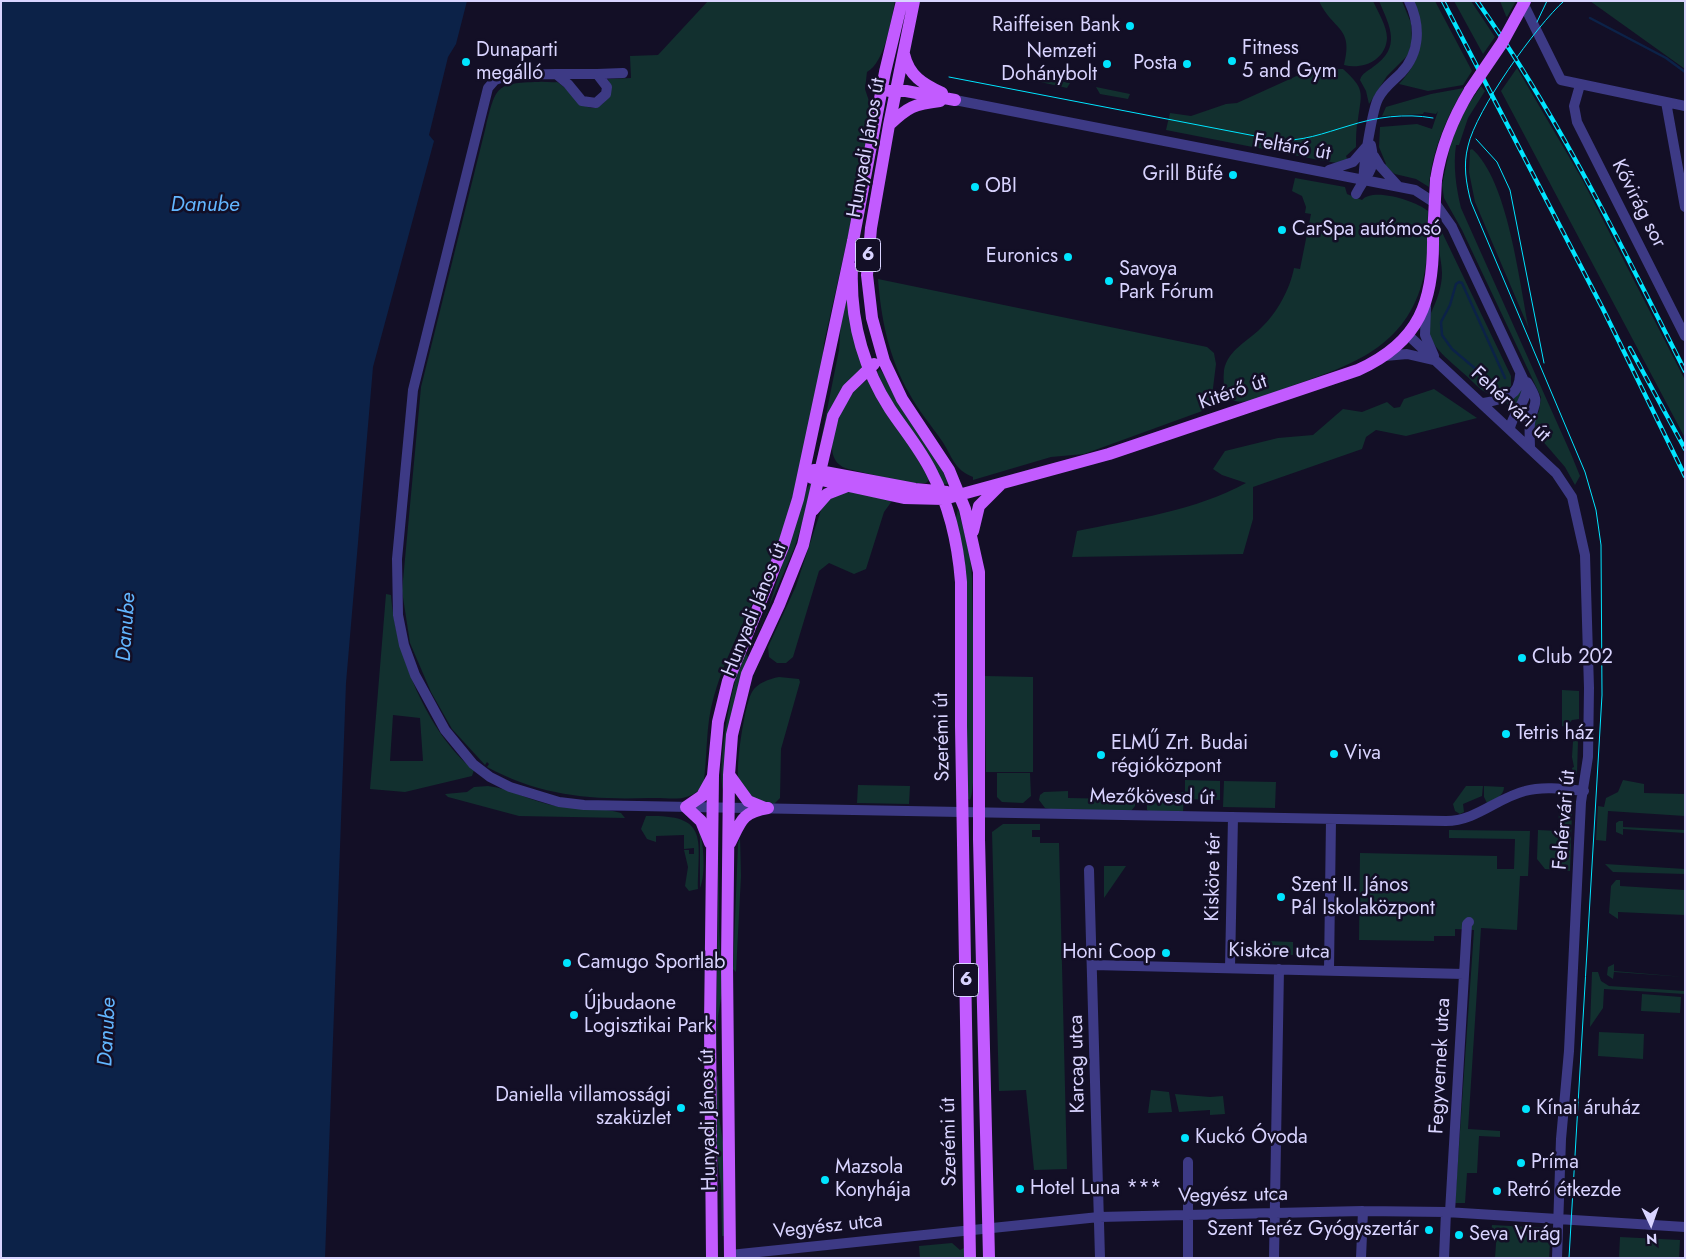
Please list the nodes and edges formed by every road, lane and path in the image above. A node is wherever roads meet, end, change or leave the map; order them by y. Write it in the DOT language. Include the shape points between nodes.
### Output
graph roads {
  1 [pos="902,1"];
  2 [pos="914,1"];
  3 [pos="1409,1"];
  4 [pos="1523,1"];
  5 [pos="904,53"];
  6 [pos="624,73"];
  7 [pos="556,74"];
  8 [pos="597,74"];
  9 [pos="1580,85"];
  10 [pos="896,90"];
  11 [pos="881,98"];
  12 [pos="955,100"];
  13 [pos="1666,102"];
  14 [pos="1685,106"];
  15 [pos="889,125"];
  16 [pos="1370,140"];
  17 [pos="1374,156"];
  18 [pos="1324,171"];
  19 [pos="1364,179"];
  20 [pos="1399,186"];
  21 [pos="1356,194"];
  22 [pos="1685,207"];
  23 [pos="853,240"];
  24 [pos="1426,302"];
  25 [pos="1680,317"];
  26 [pos="1408,335"];
  27 [pos="1685,336"];
  28 [pos="879,345"];
  29 [pos="1385,356"];
  30 [pos="1436,362"];
  31 [pos="1520,370"];
  32 [pos="870,371"];
  33 [pos="1483,403"];
  34 [pos="1531,418"];
  35 [pos="1510,428"];
  36 [pos="1530,448"];
  37 [pos="804,472"];
  38 [pos="820,475"];
  39 [pos="1002,483"];
  40 [pos="847,486"];
  41 [pos="960,493"];
  42 [pos="942,495"];
  43 [pos="812,512"];
  44 [pos="973,536"];
  45 [pos="713,775"];
  46 [pos="729,776"];
  47 [pos="1584,791"];
  48 [pos="686,807"];
  49 [pos="713,807"];
  50 [pos="729,808"];
  51 [pos="768,808"];
  52 [pos="963,812"];
  53 [pos="979,812"];
  54 [pos="1233,817"];
  55 [pos="1331,819"];
  56 [pos="712,848"];
  57 [pos="728,848"];
  58 [pos="1089,870"];
  59 [pos="1469,922"];
  60 [pos="1093,965"];
  61 [pos="1230,968"];
  62 [pos="1279,969"];
  63 [pos="1329,970"];
  64 [pos="1464,974"];
  65 [pos="710,1063"];
  66 [pos="727,1063"];
  67 [pos="1188,1162"];
  68 [pos="1363,1210"];
  69 [pos="1275,1212"];
  70 [pos="1448,1212"];
  71 [pos="1188,1215"];
  72 [pos="1099,1217"];
  73 [pos="1558,1219"];
  74 [pos="1685,1227"];
  75 [pos="988,1228"];
  76 [pos="970,1230"];
  77 [pos="730,1256"];
  78 [pos="712,1257"];
  79 [pos="970,1258"];
  80 [pos="989,1258"];
  81 [pos="1100,1258"];
  82 [pos="1188,1258"];
  83 [pos="1274,1258"];
  84 [pos="1361,1258"];
  85 [pos="1444,1258"];
  86 [pos="1557,1258"];
  1 -- 11 [label="main road, Hunyadi János út / 6"];
  2 -- 5 [label="main road, Hunyadi János út / 6"];
  3 -- 16 [label="street" via="1417,30 1414,52 1377,100"];
  4 -- 9 [label="street" via="1558,76 1567,83"];
  4 -- 24 [label="main road, Kitérő út, bridge" via="1502,42 1450,126 1436,180 1432,274"];
  5 -- 10 [label="main road, Hunyadi János út / 6"];
  5 -- 12 [label="main road" via="906,64 915,78"];
  6 -- 8 [label="street"];
  7 -- 8 [label="street"];
  7 -- 8 [label="street" via="582,101 596,103 606,94 607,87"];
  7 -- 48 [label="street, Mezőkövesd út" via="509,75 495,80 488,88 413,390 397,559 398,615 407,656 433,710 462,752 490,777 510,787 559,802"];
  9 -- 13 [label="street"];
  9 -- 25 [label="street, Kővirág sor" via="1574,106 1577,122"];
  10 -- 11 [label="main road"];
  10 -- 12 [label="main road"];
  10 -- 15 [label="main road, Hunyadi János út / 6"];
  11 -- 23 [label="main road, Hunyadi János út / 6"];
  12 -- 15 [label="main road" via="918,103 907,108"];
  12 -- 18 [label="street, Feltáró út"];
  13 -- 14 [label="street"];
  13 -- 22 [label="street"];
  15 -- 28 [label="main road, Hunyadi János út / 6" via="868,252 869,298"];
  16 -- 17 [label="street"];
  16 -- 18 [label="street" via="1358,159 1341,168"];
  16 -- 19 [label="street"];
  17 -- 19 [label="street" via="1371,171"];
  17 -- 20 [label="street"];
  18 -- 19 [label="street, Feltáró út"];
  19 -- 20 [label="street, Feltáró út"];
  19 -- 21 [label="street"];
  20 -- 31 [label="street, Feltáró út" via="1428,196 1442,210"];
  23 -- 32 [label="main road, Szerémi út / 6" via="853,308"];
  23 -- 37 [label="main road, Hunyadi János út"];
  24 -- 26 [label="main road, Kitérő út"];
  24 -- 30 [label="street" via="1426,335"];
  25 -- 27 [label="street, Kővirág sor"];
  26 -- 29 [label="main road, Kitérő út"];
  26 -- 30 [label="street, Fehérvári út"];
  28 -- 32 [label="main road, Hunyadi János út"];
  28 -- 41 [label="main road, Szerémi út / 6" via="894,384 941,455"];
  29 -- 30 [label="street" via="1407,354"];
  29 -- 39 [label="main road, Kitérő út" via="1358,370 1109,454"];
  30 -- 33 [label="street, Fehérvári út"];
  31 -- 33 [label="street" via="1520,383 1515,394"];
  31 -- 34 [label="street, Feltáró út" via="1536,400"];
  31 -- 35 [label="street, Feltáró út" via="1527,387 1526,395"];
  32 -- 38 [label="main road, Hunyadi János út" via="848,389 840,401 833,416"];
  32 -- 42 [label="main road, Szerémi út / 6" via="889,407 923,457"];
  33 -- 35 [label="street, Fehérvári út"];
  34 -- 35 [label="street"];
  34 -- 36 [label="street, Feltáró út"];
  35 -- 36 [label="street, Fehérvári út"];
  36 -- 47 [label="street, Fehérvári út" via="1556,473 1568,490 1584,547 1589,688"];
  37 -- 38 [label="main road, Kitérő út"];
  37 -- 45 [label="main road, Hunyadi János út" via="783,547 723,694"];
  38 -- 40 [label="main road, Kitérő út"];
  38 -- 42 [label="main road, Kitérő út"];
  38 -- 43 [label="main road, Hunyadi János út"];
  39 -- 41 [label="main road, Kitérő út"];
  39 -- 44 [label="main road" via="979,506"];
  40 -- 42 [label="main road, Kitérő út" via="904,498"];
  40 -- 43 [label="main road" via="827,494"];
  41 -- 42 [label="main road, Kitérő út"];
  41 -- 44 [label="main road, Szerémi út / 6"];
  42 -- 52 [label="main road, Szerémi út / 6" via="956,540 961,582"];
  43 -- 46 [label="main road, Hunyadi János út" via="792,574 747,674 732,736"];
  44 -- 53 [label="main road, Szerémi út / 6" via="979,572"];
  45 -- 48 [label="main road" via="702,796"];
  45 -- 49 [label="main road, Hunyadi János út"];
  46 -- 50 [label="main road, Hunyadi János út"];
  46 -- 51 [label="main road" via="748,801"];
  47 -- 55 [label="street, Mezőkövesd út" via="1526,790 1453,821"];
  47 -- 73 [label="street, Fehérvári út"];
  48 -- 49 [label="street, Mezőkövesd út"];
  48 -- 56 [label="main road" via="701,821"];
  49 -- 50 [label="street, Mezőkövesd út"];
  49 -- 56 [label="main road, Hunyadi János út"];
  50 -- 51 [label="street, Mezőkövesd út"];
  50 -- 57 [label="main road, Hunyadi János út"];
  51 -- 52 [label="street, Mezőkövesd út"];
  51 -- 57 [label="main road" via="748,813 743,818"];
  52 -- 53 [label="street, Mezőkövesd út"];
  52 -- 76 [label="main road, Szerémi út / 6"];
  53 -- 54 [label="street, Mezőkövesd út"];
  53 -- 75 [label="main road, Szerémi út / 6"];
  54 -- 55 [label="street, Mezőkövesd út"];
  54 -- 61 [label="street, Kisköre tér"];
  55 -- 63 [label="street"];
  56 -- 65 [label="main road, Hunyadi János út"];
  57 -- 66 [label="main road, Hunyadi János út"];
  58 -- 60 [label="street, Karcag utca"];
  59 -- 64 [label="street, Fegyvernek utca"];
  60 -- 61 [label="street, Kisköre utca"];
  60 -- 72 [label="street, Karcag utca"];
  61 -- 62 [label="street, Kisköre utca"];
  62 -- 63 [label="street, Kisköre utca"];
  62 -- 69 [label="street"];
  63 -- 64 [label="street, Kisköre utca"];
  64 -- 70 [label="street, Fegyvernek utca"];
  65 -- 66 [label="main road"];
  65 -- 78 [label="main road, Hunyadi János út"];
  66 -- 77 [label="main road, Hunyadi János út"];
  67 -- 71 [label="street"];
  68 -- 69 [label="street, Vegyész utca"];
  68 -- 70 [label="street, Vegyész utca"];
  68 -- 84 [label="street"];
  69 -- 71 [label="street, Vegyész utca"];
  69 -- 83 [label="street"];
  70 -- 73 [label="street, Vegyész utca"];
  70 -- 85 [label="street, Fegyvernek utca"];
  71 -- 72 [label="street, Vegyész utca"];
  71 -- 82 [label="street"];
  72 -- 75 [label="street, Vegyész utca"];
  72 -- 81 [label="street, Karcag utca"];
  73 -- 74 [label="street, Vegyész utca"];
  73 -- 86 [label="street, Fehérvári út"];
  75 -- 76 [label="street, Vegyész utca"];
  75 -- 80 [label="main road, Szerémi út / 6"];
  76 -- 77 [label="street, Vegyész utca"];
  76 -- 79 [label="main road, Szerémi út / 6"];
  77 -- 78 [label="main road"];
}
